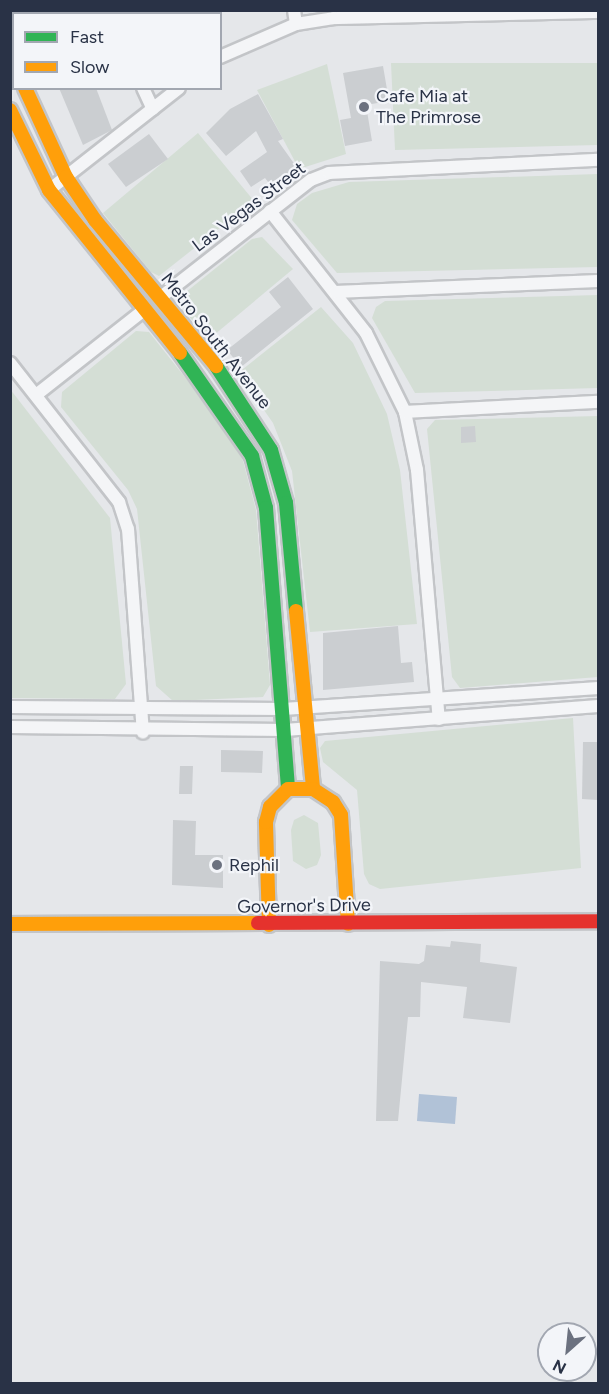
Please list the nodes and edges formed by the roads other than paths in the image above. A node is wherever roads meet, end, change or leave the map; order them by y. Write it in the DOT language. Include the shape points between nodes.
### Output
graph roads {
  1 [pos="294,10"];
  2 [pos="524,12"];
  3 [pos="598,12"];
  4 [pos="296,24"];
  5 [pos="222,52"];
  6 [pos="26,90"];
  7 [pos="144,90"];
  8 [pos="176,90"];
  9 [pos="153,108"];
  10 [pos="10,110"];
  11 [pos="598,160"];
  12 [pos="66,177"];
  13 [pos="49,190"];
  14 [pos="270,211"];
  15 [pos="598,281"];
  16 [pos="335,292"];
  17 [pos="161,297"];
  18 [pos="144,310"];
  19 [pos="10,363"];
  20 [pos="36,395"];
  21 [pos="598,402"];
  22 [pos="405,412"];
  23 [pos="598,688"];
  24 [pos="438,699"];
  25 [pos="598,706"];
  26 [pos="10,707"];
  27 [pos="306,707"];
  28 [pos="283,709"];
  29 [pos="142,710"];
  30 [pos="439,719"];
  31 [pos="10,727"];
  32 [pos="308,728"];
  33 [pos="285,730"];
  34 [pos="143,732"];
  35 [pos="288,789"];
  36 [pos="313,789"];
  37 [pos="598,921"];
  38 [pos="10,924"];
  39 [pos="348,924"];
  40 [pos="269,925"];
  1 -- 4 [label="street"];
  2 -- 3 [label="street"];
  2 -- 4 [label="street" via="334,18"];
  4 -- 5 [label="street"];
  6 -- 12 [label="street, Metro South Avenue"];
  7 -- 9 [label="street"];
  8 -- 9 [label="street"];
  9 -- 12 [label="street"];
  10 -- 13 [label="street, Metro South Avenue"];
  11 -- 14 [label="street, Las Vegas Street" via="349,168 311,180"];
  12 -- 13 [label="street"];
  12 -- 17 [label="street, Metro South Avenue" via="95,220"];
  13 -- 18 [label="street, Metro South Avenue"];
  14 -- 16 [label="street"];
  14 -- 17 [label="street, Las Vegas Street"];
  15 -- 16 [label="street"];
  16 -- 22 [label="street" via="366,333"];
  17 -- 18 [label="street, Las Vegas Street"];
  17 -- 27 [label="street, Metro South Avenue" via="255,420 280,473"];
  18 -- 20 [label="street, Las Vegas Street"];
  18 -- 28 [label="street, Metro South Avenue" via="239,431 260,478"];
  19 -- 20 [label="street"];
  20 -- 29 [label="street" via="103,477 125,520"];
  21 -- 22 [label="street"];
  22 -- 24 [label="street" via="417,470"];
  23 -- 24 [label="street"];
  24 -- 27 [label="street"];
  24 -- 30 [label="street"];
  25 -- 30 [label="street"];
  26 -- 29 [label="street"];
  27 -- 28 [label="street"];
  27 -- 32 [label="street, Metro South Avenue"];
  28 -- 29 [label="street"];
  28 -- 33 [label="street, Metro South Avenue"];
  29 -- 34 [label="street"];
  30 -- 32 [label="street"];
  31 -- 34 [label="street"];
  32 -- 33 [label="street"];
  32 -- 36 [label="street, Metro South Avenue"];
  33 -- 34 [label="street"];
  33 -- 35 [label="street, Metro South Avenue"];
  35 -- 36 [label="street"];
  35 -- 40 [label="street" via="270,807 266,822"];
  36 -- 39 [label="street" via="333,802 341,815"];
  37 -- 39 [label="street, Governor's Drive"];
  38 -- 40 [label="street, Governor's Drive"];
  39 -- 40 [label="street, Governor's Drive"];
}
